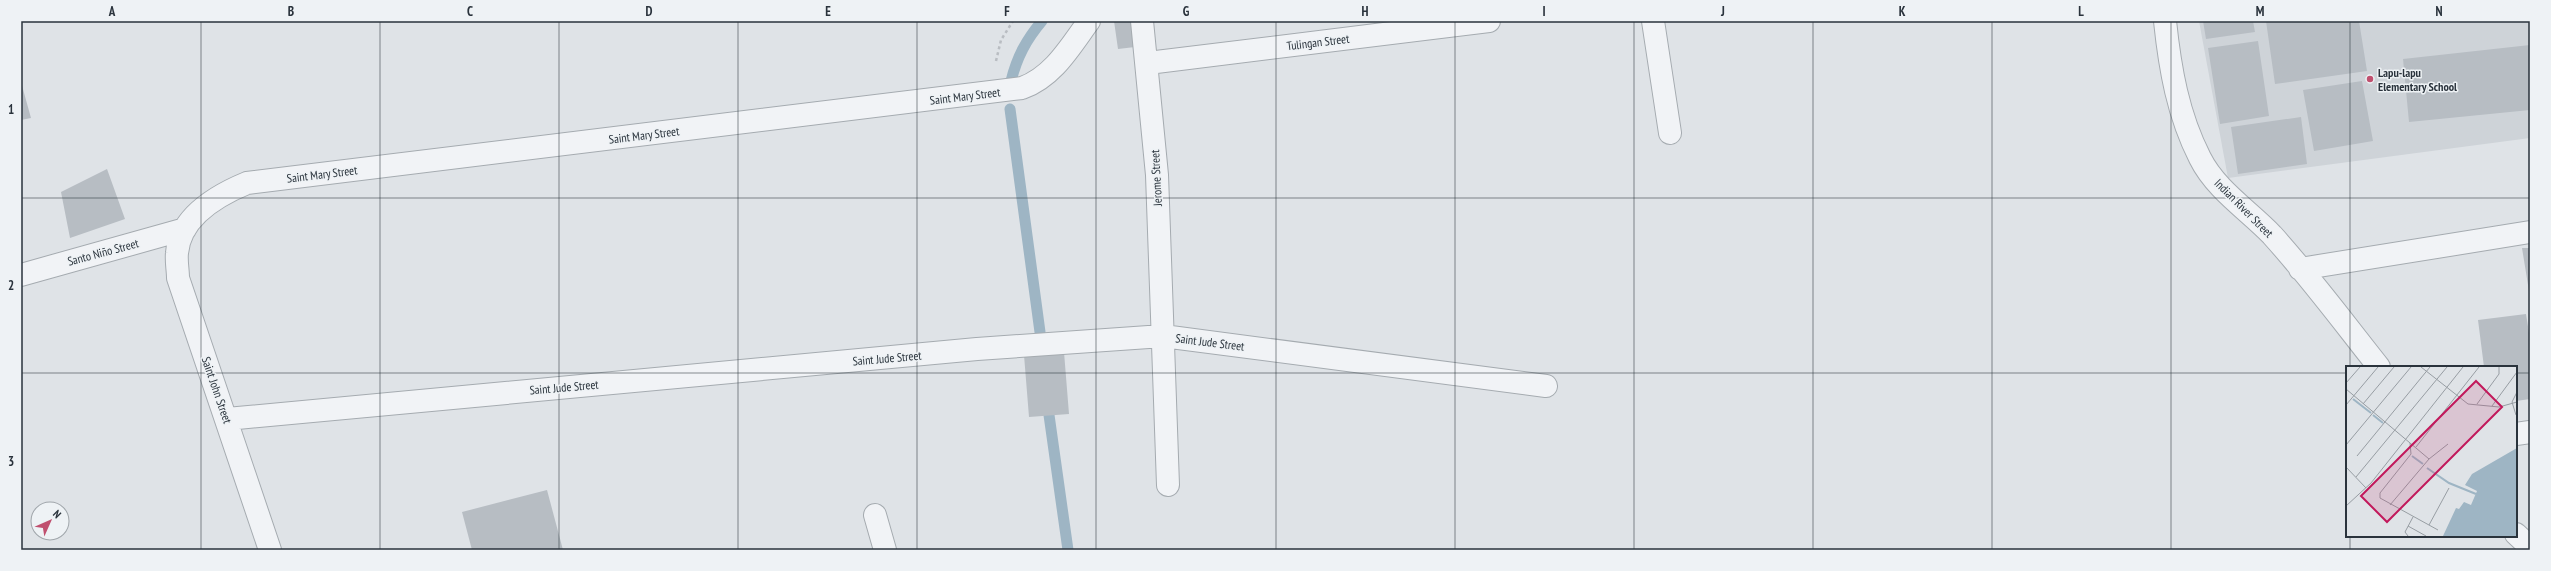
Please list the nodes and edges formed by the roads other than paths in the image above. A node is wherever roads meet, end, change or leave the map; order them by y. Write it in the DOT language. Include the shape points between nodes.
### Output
graph roads {
  1 [pos="1090,21"];
  2 [pos="1142,21"];
  3 [pos="1489,21"];
  4 [pos="1653,21"];
  5 [pos="2165,21"];
  6 [pos="1148,63"];
  7 [pos="1670,133"];
  8 [pos="185,229"];
  9 [pos="2530,232"];
  10 [pos="2300,269"];
  11 [pos="21,275"];
  12 [pos="1163,336"];
  13 [pos="2378,366"];
  14 [pos="1546,386"];
  15 [pos="227,419"];
  16 [pos="2530,432"];
  17 [pos="2517,434"];
  18 [pos="1168,485"];
  19 [pos="875,515"];
  20 [pos="2517,535"];
  21 [pos="2530,547"];
  22 [pos="270,550"];
  23 [pos="885,550"];
  1 -- 8 [label="street, Saint Mary Street" via="1053,68 1038,82 1022,88 247,183 226,192 205,206"];
  2 -- 6 [label="street, Jerome Street"];
  3 -- 6 [label="street, Tulingan Street"];
  4 -- 7 [label="street"];
  5 -- 10 [label="street, Indian River Street" via="2169,63 2178,106 2200,159 2215,181 2262,224"];
  6 -- 12 [label="street, Jerome Street" via="1157,175"];
  8 -- 11 [label="street, Santo Niño Street"];
  8 -- 15 [label="street, Saint John Street" via="177,252 178,278"];
  9 -- 10 [label="street"];
  10 -- 13 [label="street, Indian River Street"];
  12 -- 14 [label="street, Saint Jude Street"];
  12 -- 15 [label="street, Saint Jude Street" via="961,351"];
  12 -- 18 [label="street, Jerome Street"];
  15 -- 22 [label="street, Saint John Street"];
  16 -- 17 [label="street"];
  19 -- 23 [label="street"];
  20 -- 21 [label="street"];
}
